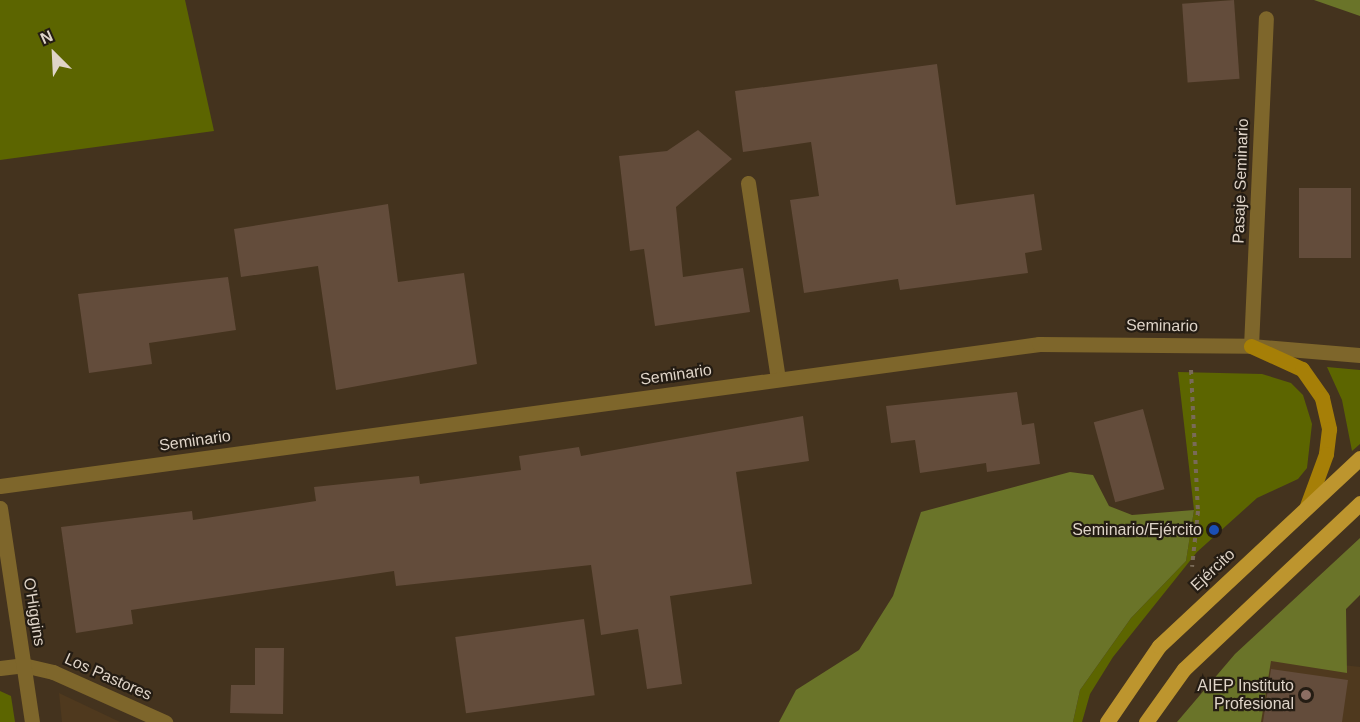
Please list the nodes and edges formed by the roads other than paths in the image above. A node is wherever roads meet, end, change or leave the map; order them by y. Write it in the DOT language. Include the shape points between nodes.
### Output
graph roads {
  1 [pos="1266,18"];
  2 [pos="748,183"];
  3 [pos="1251,346"];
  4 [pos="1360,355"];
  5 [pos="778,379"];
  6 [pos="1360,458"];
  7 [pos="0,486"];
  8 [pos="1360,503"];
  9 [pos="0,508"];
  10 [pos="1306,508"];
  11 [pos="23,665"];
  12 [pos="0,668"];
  13 [pos="32,722"];
  14 [pos="165,722"];
  15 [pos="1107,722"];
  16 [pos="1146,722"];
  1 -- 3 [label="street, Pasaje Seminario"];
  2 -- 5 [label="street"];
  3 -- 4 [label="street, Seminario"];
  3 -- 5 [label="street, Seminario" via="1039,344"];
  3 -- 10 [label="main road" via="1302,369 1322,398 1329,429 1326,454"];
  5 -- 7 [label="street, Seminario"];
  6 -- 10 [label="main road, Ejército"];
  8 -- 16 [label="main road" via="1184,669"];
  9 -- 11 [label="street, O'Higgins"];
  10 -- 15 [label="main road, Ejército" via="1159,646"];
  11 -- 12 [label="street, Los Pastores"];
  11 -- 13 [label="street, O'Higgins"];
  11 -- 14 [label="street, Los Pastores" via="53,672"];
}
